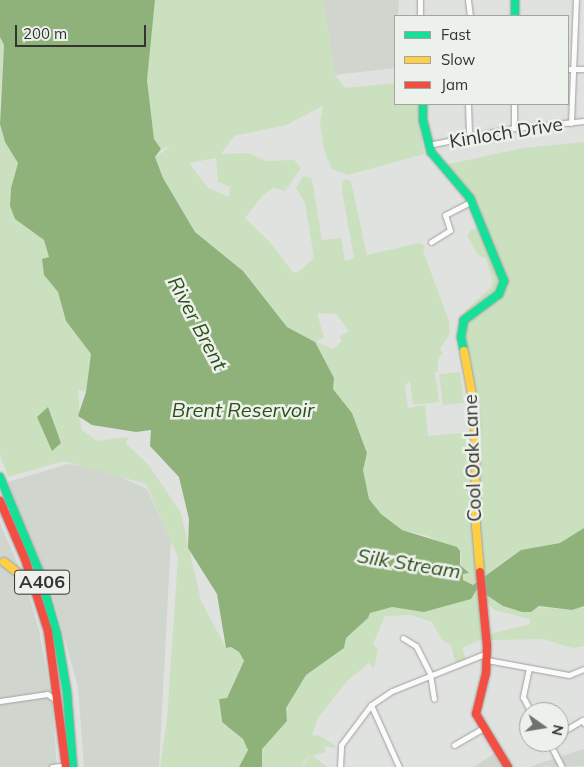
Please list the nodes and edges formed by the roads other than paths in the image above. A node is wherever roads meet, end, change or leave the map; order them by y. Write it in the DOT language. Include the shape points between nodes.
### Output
graph roads {
  1 [pos="420,0"];
  2 [pos="468,0"];
  3 [pos="515,0"];
  4 [pos="576,0"];
  5 [pos="420,15"];
  6 [pos="470,15"];
  7 [pos="515,15"];
  8 [pos="570,69"];
  9 [pos="584,69"];
  10 [pos="423,105"];
  11 [pos="468,105"];
  12 [pos="514,105"];
  13 [pos="584,121"];
  14 [pos="571,122"];
  15 [pos="514,128"];
  16 [pos="469,137"];
  17 [pos="428,145"];
  18 [pos="471,202"];
  19 [pos="431,242"];
  20 [pos="0,477"];
  21 [pos="0,501"];
  22 [pos="18,543"];
  23 [pos="2,562"];
  24 [pos="36,589"];
  25 [pos="403,638"];
  26 [pos="487,656"];
  27 [pos="529,668"];
  28 [pos="582,670"];
  29 [pos="430,674"];
  30 [pos="56,679"];
  31 [pos="434,699"];
  32 [pos="0,701"];
  33 [pos="57,701"];
  34 [pos="526,702"];
  35 [pos="371,705"];
  36 [pos="583,722"];
  37 [pos="482,729"];
  38 [pos="569,729"];
  39 [pos="454,745"];
  40 [pos="555,752"];
  41 [pos="66,766"];
  42 [pos="340,767"];
  43 [pos="399,767"];
  44 [pos="508,767"];
  45 [pos="562,767"];
  1 -- 5 [label="street"];
  2 -- 6 [label="street"];
  3 -- 7 [label="main road"];
  4 -- 8 [label="street"];
  8 -- 9 [label="street"];
  8 -- 14 [label="street"];
  10 -- 17 [label="main road, Cool Oak Lane"];
  11 -- 16 [label="street"];
  12 -- 15 [label="street"];
  13 -- 14 [label="street, Kinloch Drive"];
  14 -- 15 [label="street, Kinloch Drive"];
  15 -- 16 [label="street, Kinloch Drive"];
  16 -- 17 [label="street, Kinloch Drive"];
  17 -- 18 [label="main road, Cool Oak Lane"];
  18 -- 19 [label="street" via="445,215 450,230"];
  18 -- 26 [label="main road, Cool Oak Lane" via="504,285 499,294 464,320 462,325 475,411 473,464"];
  20 -- 41 [label="main road, A406" via="40,571 57,634 67,692"];
  21 -- 22 [label="main road, A406"];
  22 -- 23 [label="main road" via="15,558"];
  22 -- 24 [label="main road, A406"];
  23 -- 24 [label="main road" via="17,569"];
  24 -- 30 [label="main road, A406" via="48,631"];
  25 -- 29 [label="street" via="416,646"];
  26 -- 27 [label="street"];
  26 -- 29 [label="street"];
  26 -- 37 [label="main road, Cool Oak Lane" via="476,710"];
  27 -- 28 [label="street" via="569,675"];
  27 -- 34 [label="street" via="523,697"];
  29 -- 31 [label="street"];
  29 -- 35 [label="street"];
  30 -- 33 [label="main road, A406"];
  30 -- 41 [label="main road, A406"];
  32 -- 33 [label="street" via="47,694"];
  33 -- 41 [label="main road, A406"];
  35 -- 42 [label="street" via="341,745"];
  35 -- 43 [label="street"];
  36 -- 38 [label="street"];
  37 -- 39 [label="street"];
  37 -- 44 [label="main road, Cool Oak Lane"];
  40 -- 45 [label="street"];
}
